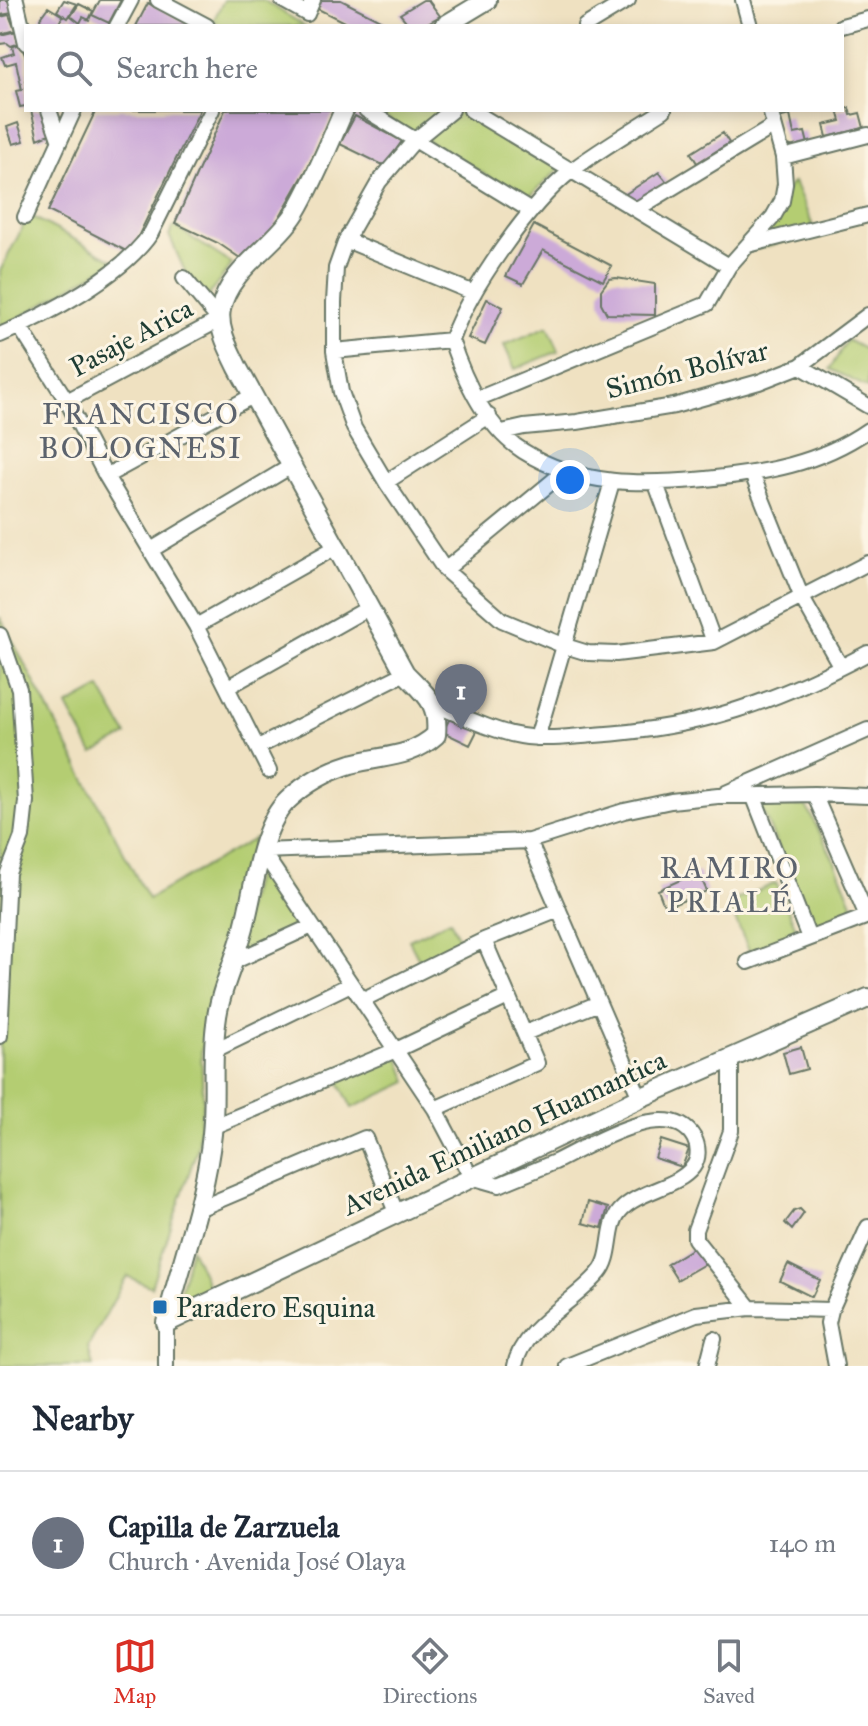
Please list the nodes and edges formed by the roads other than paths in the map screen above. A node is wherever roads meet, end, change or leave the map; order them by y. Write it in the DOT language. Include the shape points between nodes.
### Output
graph roads {
  1 [pos="16,0"];
  2 [pos="131,0"];
  3 [pos="158,0"];
  4 [pos="282,0"];
  5 [pos="313,0"];
  6 [pos="487,0"];
  7 [pos="628,0"];
  8 [pos="743,0"];
  9 [pos="868,19"];
  10 [pos="118,24"];
  11 [pos="203,24"];
  12 [pos="447,24"];
  13 [pos="588,24"];
  14 [pos="749,24"];
  15 [pos="844,25"];
  16 [pos="24,34"];
  17 [pos="50,112"];
  18 [pos="73,112"];
  19 [pos="211,112"];
  20 [pos="343,112"];
  21 [pos="369,112"];
  22 [pos="450,112"];
  23 [pos="474,112"];
  24 [pos="661,112"];
  25 [pos="770,112"];
  26 [pos="774,126"];
  27 [pos="868,135"];
  28 [pos="59,139"];
  29 [pos="414,141"];
  30 [pos="783,157"];
  31 [pos="573,170"];
  32 [pos="637,209"];
  33 [pos="531,211"];
  34 [pos="868,215"];
  35 [pos="25,217"];
  36 [pos="346,240"];
  37 [pos="748,245"];
  38 [pos="729,266"];
  39 [pos="184,278"];
  40 [pos="474,293"];
  41 [pos="868,315"];
  42 [pos="219,320"];
  43 [pos="20,327"];
  44 [pos="0,335"];
  45 [pos="451,340"];
  46 [pos="334,351"];
  47 [pos="800,366"];
  48 [pos="254,395"];
  49 [pos="477,399"];
  50 [pos="67,401"];
  51 [pos="868,406"];
  52 [pos="489,416"];
  53 [pos="868,430"];
  54 [pos="502,432"];
  55 [pos="293,465"];
  56 [pos="565,471"];
  57 [pos="752,474"];
  58 [pos="106,476"];
  59 [pos="386,482"];
  60 [pos="612,482"];
  61 [pos="656,484"];
  62 [pos="338,546"];
  63 [pos="151,550"];
  64 [pos="868,563"];
  65 [pos="445,570"];
  66 [pos="802,598"];
  67 [pos="370,607"];
  68 [pos="196,626"];
  69 [pos="0,635"];
  70 [pos="714,642"];
  71 [pos="562,645"];
  72 [pos="868,653"];
  73 [pos="841,667"];
  74 [pos="405,673"];
  75 [pos="228,687"];
  76 [pos="434,705"];
  77 [pos="868,730"];
  78 [pos="537,738"];
  79 [pos="258,747"];
  80 [pos="269,771"];
  81 [pos="814,794"];
  82 [pos="753,795"];
  83 [pos="718,796"];
  84 [pos="868,796"];
  85 [pos="529,841"];
  86 [pos="262,851"];
  87 [pos="559,910"];
  88 [pos="867,916"];
  89 [pos="312,926"];
  90 [pos="809,938"];
  91 [pos="484,940"];
  92 [pos="748,962"];
  93 [pos="231,963"];
  94 [pos="351,984"];
  95 [pos="508,997"];
  96 [pos="868,998"];
  97 [pos="362,1000"];
  98 [pos="599,1003"];
  99 [pos="525,1033"];
  100 [pos="0,1036"];
  101 [pos="215,1050"];
  102 [pos="396,1050"];
  103 [pos="731,1058"];
  104 [pos="640,1098"];
  105 [pos="435,1109"];
  106 [pos="212,1127"];
  107 [pos="471,1177"];
  108 [pos="196,1210"];
  109 [pos="396,1212"];
  110 [pos="868,1227"];
  111 [pos="750,1308"];
  112 [pos="831,1310"];
  113 [pos="166,1323"];
  114 [pos="714,1339"];
  115 [pos="168,1366"];
  116 [pos="515,1366"];
  117 [pos="567,1366"];
  118 [pos="707,1366"];
  119 [pos="836,1366"];
  1 -- 16 [label="street"];
  2 -- 10 [label="street"];
  3 -- 11 [label="street"];
  4 -- 5 [label="street" via="307,14"];
  6 -- 12 [label="street"];
  7 -- 13 [label="street"];
  8 -- 14 [label="street"];
  9 -- 15 [label="street"];
  17 -- 28 [label="street"];
  18 -- 28 [label="street"];
  19 -- 43 [label="street" via="140,249"];
  20 -- 42 [label="street" via="296,212 234,281"];
  21 -- 29 [label="street"];
  22 -- 29 [label="street"];
  23 -- 31 [label="street"];
  24 -- 31 [label="street"];
  25 -- 26 [label="street"];
  26 -- 30 [label="street"];
  26 -- 32 [label="street"];
  27 -- 30 [label="street"];
  28 -- 35 [label="street"];
  29 -- 33 [label="street"];
  29 -- 36 [label="street" via="379,182"];
  30 -- 37 [label="street" via="782,201"];
  31 -- 32 [label="street"];
  31 -- 33 [label="street"];
  32 -- 38 [label="street"];
  33 -- 40 [label="street"];
  34 -- 37 [label="street"];
  36 -- 40 [label="street"];
  36 -- 46 [label="street" via="336,268"];
  37 -- 38 [label="street"];
  38 -- 49 [label="street" via="707,304"];
  39 -- 42 [label="street"];
  40 -- 45 [label="street"];
  41 -- 47 [label="street, Simón Bolívar"];
  42 -- 48 [label="street"];
  42 -- 50 [label="street, Pasaje Arica"];
  43 -- 44 [label="street"];
  43 -- 50 [label="street"];
  45 -- 46 [label="street"];
  45 -- 49 [label="street"];
  46 -- 59 [label="street" via="354,428"];
  47 -- 51 [label="street"];
  47 -- 54 [label="street, Simón Bolívar" via="674,406"];
  48 -- 55 [label="street"];
  48 -- 58 [label="street"];
  49 -- 52 [label="street"];
  50 -- 58 [label="street"];
  52 -- 54 [label="street"];
  52 -- 59 [label="street"];
  53 -- 57 [label="street" via="803,463"];
  54 -- 56 [label="street" via="521,450"];
  55 -- 62 [label="street"];
  55 -- 63 [label="street"];
  56 -- 60 [label="street"];
  56 -- 65 [label="street"];
  57 -- 61 [label="street"];
  57 -- 66 [label="street"];
  58 -- 63 [label="street"];
  59 -- 65 [label="street"];
  60 -- 61 [label="street"];
  60 -- 71 [label="street"];
  61 -- 70 [label="street"];
  62 -- 67 [label="street"];
  62 -- 68 [label="street"];
  63 -- 68 [label="street"];
  64 -- 66 [label="street"];
  65 -- 71 [label="street" via="502,620"];
  66 -- 70 [label="street"];
  66 -- 73 [label="street"];
  67 -- 74 [label="street"];
  67 -- 75 [label="street"];
  68 -- 75 [label="street"];
  69 -- 100 [label="street" via="19,689 26,801 22,837 8,873"];
  70 -- 71 [label="street" via="616,654"];
  71 -- 78 [label="street"];
  72 -- 73 [label="street"];
  73 -- 78 [label="street" via="767,702 703,721"];
  74 -- 76 [label="street"];
  74 -- 79 [label="street"];
  75 -- 79 [label="street"];
  76 -- 78 [label="street"];
  76 -- 86 [label="street" via="436,735 422,747 352,764 308,783 279,812"];
  77 -- 83 [label="street"];
  79 -- 80 [label="street"];
  81 -- 82 [label="street"];
  81 -- 84 [label="street"];
  81 -- 88 [label="street"];
  82 -- 83 [label="street"];
  82 -- 90 [label="street"];
  83 -- 85 [label="street" via="624,811"];
  85 -- 86 [label="street"];
  85 -- 87 [label="street"];
  86 -- 89 [label="street"];
  86 -- 93 [label="street"];
  87 -- 91 [label="street"];
  87 -- 98 [label="street"];
  88 -- 90 [label="street"];
  89 -- 93 [label="street"];
  89 -- 94 [label="street"];
  90 -- 92 [label="street"];
  91 -- 95 [label="street"];
  91 -- 97 [label="street"];
  93 -- 101 [label="street"];
  94 -- 97 [label="street"];
  94 -- 101 [label="street"];
  95 -- 99 [label="street"];
  95 -- 102 [label="street"];
  96 -- 103 [label="street, Avenida Emiliano Huamantica"];
  97 -- 102 [label="street"];
  98 -- 99 [label="street"];
  98 -- 104 [label="street"];
  99 -- 105 [label="street" via="537,1063"];
  101 -- 106 [label="street"];
  102 -- 105 [label="street"];
  102 -- 106 [label="street"];
  103 -- 104 [label="street, Avenida Emiliano Huamantica"];
  103 -- 111 [label="street" via="731,1131 695,1239"];
  104 -- 107 [label="street, Avenida Emiliano Huamantica"];
  105 -- 107 [label="street"];
  106 -- 108 [label="street"];
  107 -- 109 [label="street, Avenida Emiliano Huamantica"];
  107 -- 116 [label="street" via="499,1185 648,1122 685,1129 697,1146 695,1165 687,1173 623,1208 603,1269 526,1339"];
  108 -- 109 [label="street" via="365,1138"];
  108 -- 113 [label="street"];
  109 -- 113 [label="street, Avenida Emiliano Huamantica"];
  110 -- 112 [label="street"];
  111 -- 112 [label="street"];
  111 -- 117 [label="street" via="696,1314"];
  112 -- 119 [label="street" via="828,1323"];
  113 -- 115 [label="street"];
  114 -- 118 [label="street"];
}
